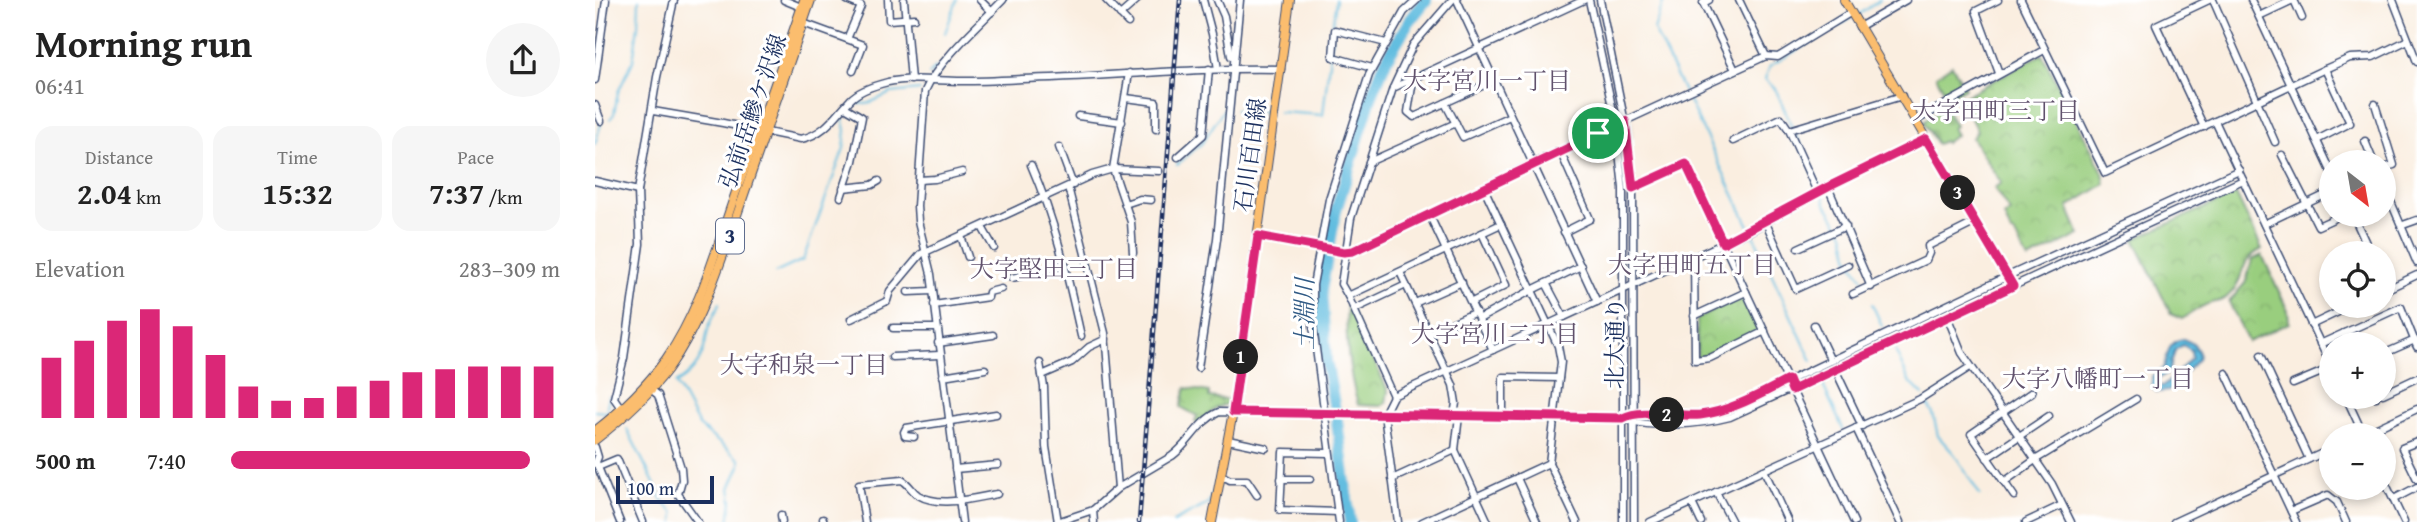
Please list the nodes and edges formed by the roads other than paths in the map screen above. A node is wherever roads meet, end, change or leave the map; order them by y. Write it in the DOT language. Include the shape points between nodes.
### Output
graph roads {
  1 [pos="607,0"];
  2 [pos="674,0"];
  3 [pos="784,0"];
  4 [pos="811,0"];
  5 [pos="847,0"];
  6 [pos="888,0"];
  7 [pos="904,0"];
  8 [pos="980,0"];
  9 [pos="1003,0"];
  10 [pos="1106,0"];
  11 [pos="1137,0"];
  12 [pos="1203,0"];
  13 [pos="1217,0"];
  14 [pos="1240,0"];
  15 [pos="1290,0"];
  16 [pos="1417,0"];
  17 [pos="1455,0"];
  18 [pos="1587,0"];
  19 [pos="1600,0"];
  20 [pos="1709,0"];
  21 [pos="1739,0"];
  22 [pos="1844,0"];
  23 [pos="1906,0"];
  24 [pos="1998,0"];
  25 [pos="2021,0"];
  26 [pos="2189,0"];
  27 [pos="2211,0"];
  28 [pos="2251,0"];
  29 [pos="2294,0"];
  30 [pos="2393,0"];
  31 [pos="803,4"];
  32 [pos="2192,8"];
  33 [pos="992,12"];
  34 [pos="1120,15"];
  35 [pos="2259,16"];
  36 [pos="910,18"];
  37 [pos="2302,18"];
  38 [pos="1854,19"];
  39 [pos="803,23"];
  40 [pos="1128,23"];
  41 [pos="598,38"];
  42 [pos="848,39"];
  43 [pos="1386,43"];
  44 [pos="2412,43"];
  45 [pos="1478,49"];
  46 [pos="2044,50"];
  47 [pos="1766,56"];
  48 [pos="2417,62"];
  49 [pos="1231,68"];
  50 [pos="1372,68"];
  51 [pos="1209,69"];
  52 [pos="1218,69"];
  53 [pos="1281,69"];
  54 [pos="2325,69"];
  55 [pos="1735,70"];
  56 [pos="853,72"];
  57 [pos="1129,73"];
  58 [pos="1999,73"];
  59 [pos="930,79"];
  60 [pos="1413,79"];
  61 [pos="595,80"];
  62 [pos="911,80"];
  63 [pos="1493,81"];
  64 [pos="2291,85"];
  65 [pos="1393,88"];
  66 [pos="1902,96"];
  67 [pos="1126,98"];
  68 [pos="2256,102"];
  69 [pos="1445,103"];
  70 [pos="2375,104"];
  71 [pos="595,105"];
  72 [pos="845,107"];
  73 [pos="653,111"];
  74 [pos="1078,116"];
  75 [pos="1510,116"];
  76 [pos="601,121"];
  77 [pos="1625,121"];
  78 [pos="1915,121"];
  79 [pos="2215,121"];
  80 [pos="1122,122"];
  81 [pos="1455,123"];
  82 [pos="1616,125"];
  83 [pos="2204,127"];
  84 [pos="1792,128"];
  85 [pos="1156,129"];
  86 [pos="763,132"];
  87 [pos="1926,139"];
  88 [pos="2316,140"];
  89 [pos="1733,141"];
  90 [pos="2365,141"];
  91 [pos="2274,142"];
  92 [pos="1059,147"];
  93 [pos="2321,150"];
  94 [pos="2369,150"];
  95 [pos="2389,150"];
  96 [pos="1560,151"];
  97 [pos="2282,155"];
  98 [pos="1178,157"];
  99 [pos="1370,162"];
  100 [pos="1532,164"];
  101 [pos="1031,165"];
  102 [pos="1113,169"];
  103 [pos="2239,170"];
  104 [pos="1159,171"];
  105 [pos="962,172"];
  106 [pos="919,180"];
  107 [pos="2243,180"];
  108 [pos="595,181"];
  109 [pos="879,181"];
  110 [pos="1071,186"];
  111 [pos="843,188"];
  112 [pos="1484,188"];
  113 [pos="1633,188"];
  114 [pos="1822,190"];
  115 [pos="638,191"];
  116 [pos="841,197"];
  117 [pos="1045,198"];
  118 [pos="2319,198"];
  119 [pos="1151,201"];
  120 [pos="2307,203"];
  121 [pos="1125,204"];
  122 [pos="2396,210"];
  123 [pos="1429,214"];
  124 [pos="2417,220"];
  125 [pos="1765,221"];
  126 [pos="1976,222"];
  127 [pos="1501,224"];
  128 [pos="2264,224"];
  129 [pos="2403,225"];
  130 [pos="1846,226"];
  131 [pos="2319,226"];
  132 [pos="982,227"];
  133 [pos="1564,232"];
  134 [pos="1482,233"];
  135 [pos="961,236"];
  136 [pos="1258,236"];
  137 [pos="1723,243"];
  138 [pos="993,248"];
  139 [pos="1321,248"];
  140 [pos="1798,248"];
  141 [pos="1447,249"];
  142 [pos="927,251"];
  143 [pos="1343,251"];
  144 [pos="1133,253"];
  145 [pos="1693,256"];
  146 [pos="968,257"];
  147 [pos="2417,263"];
  148 [pos="1066,265"];
  149 [pos="1848,265"];
  150 [pos="1581,267"];
  151 [pos="1400,272"];
  152 [pos="2417,275"];
  153 [pos="2008,276"];
  154 [pos="1011,278"];
  155 [pos="1462,282"];
  156 [pos="1546,283"];
  157 [pos="1633,284"];
  158 [pos="1406,285"];
  159 [pos="2396,285"];
  160 [pos="2013,286"];
  161 [pos="1871,287"];
  162 [pos="1000,289"];
  163 [pos="1624,289"];
  164 [pos="1532,290"];
  165 [pos="933,291"];
  166 [pos="908,292"];
  167 [pos="1746,292"];
  168 [pos="1853,294"];
  169 [pos="1348,296"];
  170 [pos="1472,302"];
  171 [pos="1597,302"];
  172 [pos="1415,303"];
  173 [pos="934,305"];
  174 [pos="1355,309"];
  175 [pos="1478,315"];
  176 [pos="1694,316"];
  177 [pos="1947,316"];
  178 [pos="1564,317"];
  179 [pos="2326,318"];
  180 [pos="851,319"];
  181 [pos="1548,323"];
  182 [pos="1814,325"];
  183 [pos="2311,325"];
  184 [pos="893,328"];
  185 [pos="937,328"];
  186 [pos="1765,331"];
  187 [pos="2346,332"];
  188 [pos="1429,333"];
  189 [pos="992,335"];
  190 [pos="1080,336"];
  191 [pos="1106,339"];
  192 [pos="2319,342"];
  193 [pos="939,343"];
  194 [pos="2416,343"];
  195 [pos="1493,349"];
  196 [pos="2396,350"];
  197 [pos="940,355"];
  198 [pos="2261,355"];
  199 [pos="892,358"];
  200 [pos="1831,361"];
  201 [pos="1039,363"];
  202 [pos="1970,367"];
  203 [pos="1198,368"];
  204 [pos="985,369"];
  205 [pos="1835,369"];
  206 [pos="1447,370"];
  207 [pos="2226,373"];
  208 [pos="1042,374"];
  209 [pos="2319,374"];
  210 [pos="943,376"];
  211 [pos="1559,378"];
  212 [pos="2417,378"];
  213 [pos="1788,380"];
  214 [pos="2293,384"];
  215 [pos="648,387"];
  216 [pos="2396,388"];
  217 [pos="1792,390"];
  218 [pos="2032,392"];
  219 [pos="1393,396"];
  220 [pos="2136,399"];
  221 [pos="2417,409"];
  222 [pos="624,412"];
  223 [pos="1233,412"];
  224 [pos="1325,413"];
  225 [pos="1632,413"];
  226 [pos="2002,413"];
  227 [pos="996,414"];
  228 [pos="1384,414"];
  229 [pos="1456,416"];
  230 [pos="1503,416"];
  231 [pos="2049,416"];
  232 [pos="1554,417"];
  233 [pos="1623,418"];
  234 [pos="949,422"];
  235 [pos="1633,422"];
  236 [pos="2387,423"];
  237 [pos="1859,427"];
  238 [pos="595,431"];
  239 [pos="2018,436"];
  240 [pos="914,438"];
  241 [pos="595,440"];
  242 [pos="1227,440"];
  243 [pos="2417,442"];
  244 [pos="1818,445"];
  245 [pos="595,447"];
  246 [pos="1266,448"];
  247 [pos="1455,450"];
  248 [pos="1328,453"];
  249 [pos="2319,455"];
  250 [pos="1987,457"];
  251 [pos="2035,460"];
  252 [pos="2309,460"];
  253 [pos="1549,463"];
  254 [pos="597,464"];
  255 [pos="998,464"];
  256 [pos="955,469"];
  257 [pos="1764,470"];
  258 [pos="1221,475"];
  259 [pos="2274,476"];
  260 [pos="1517,478"];
  261 [pos="1281,479"];
  262 [pos="1310,479"];
  263 [pos="1392,479"];
  264 [pos="2417,479"];
  265 [pos="2004,482"];
  266 [pos="2417,487"];
  267 [pos="1118,488"];
  268 [pos="1716,492"];
  269 [pos="997,494"];
  270 [pos="1257,495"];
  271 [pos="2014,496"];
  272 [pos="1477,497"];
  273 [pos="2396,498"];
  274 [pos="960,500"];
  275 [pos="2393,500"];
  276 [pos="1692,503"];
  277 [pos="2062,505"];
  278 [pos="1093,510"];
  279 [pos="2291,511"];
  280 [pos="1338,512"];
  281 [pos="620,522"];
  282 [pos="643,522"];
  283 [pos="698,522"];
  284 [pos="865,522"];
  285 [pos="963,522"];
  286 [pos="1058,522"];
  287 [pos="1094,522"];
  288 [pos="1212,522"];
  289 [pos="1339,522"];
  290 [pos="1398,522"];
  291 [pos="1422,522"];
  292 [pos="1488,522"];
  293 [pos="1537,522"];
  294 [pos="1577,522"];
  295 [pos="1623,522"];
  296 [pos="1634,522"];
  297 [pos="1650,522"];
  298 [pos="1700,522"];
  299 [pos="1732,522"];
  300 [pos="1788,522"];
  301 [pos="1854,522"];
  302 [pos="1900,522"];
  303 [pos="2026,522"];
  304 [pos="2071,522"];
  305 [pos="2174,522"];
  306 [pos="2296,522"];
  307 [pos="2346,522"];
  308 [pos="2404,522"];
  1 -- 41 [label="street"];
  2 -- 73 [label="street"];
  3 -- 31 [label="street"];
  4 -- 39 [label="main road, 弘前岳鰺ケ沢線 / 3"];
  5 -- 42 [label="street" via="861,6"];
  6 -- 36 [label="street" via="889,20"];
  7 -- 36 [label="street"];
  8 -- 33 [label="street"];
  9 -- 33 [label="street"];
  10 -- 34 [label="street"];
  11 -- 34 [label="street"];
  12 -- 52 [label="street"];
  13 -- 49 [label="street" via="1224,16"];
  14 -- 49 [label="street"];
  15 -- 53 [label="main road, 石川百田線"];
  16 -- 43 [label="street" via="1404,12"];
  17 -- 45 [label="street"];
  17 -- 65 [label="street" via="1413,45"];
  18 -- 45 [label="street"];
  18 -- 82 [label="street"];
  19 -- 77 [label="street, 北大通り"];
  20 -- 55 [label="street" via="1703,3"];
  21 -- 47 [label="street"];
  22 -- 38 [label="main road"];
  23 -- 38 [label="street"];
  24 -- 58 [label="street" via="1976,10"];
  25 -- 46 [label="street"];
  26 -- 32 [label="street"];
  27 -- 32 [label="street"];
  27 -- 68 [label="street"];
  28 -- 35 [label="street"];
  29 -- 35 [label="street"];
  29 -- 37 [label="street"];
  30 -- 44 [label="street"];
  31 -- 86 [label="main road, 3"];
  32 -- 83 [label="street" via="2156,24"];
  33 -- 59 [label="street"];
  34 -- 40 [label="street"];
  35 -- 64 [label="street"];
  36 -- 62 [label="street"];
  38 -- 47 [label="street" via="1778,57"];
  38 -- 66 [label="main road"];
  39 -- 42 [label="street"];
  39 -- 86 [label="main road, 弘前岳鰺ケ沢線 / 3"];
  41 -- 61 [label="street"];
  42 -- 56 [label="street" via="863,45"];
  43 -- 50 [label="street"];
  43 -- 50 [label="street" via="1335,30 1332,57"];
  44 -- 48 [label="street"];
  44 -- 54 [label="street"];
  45 -- 60 [label="street"];
  45 -- 63 [label="street"];
  46 -- 58 [label="street"];
  46 -- 83 [label="street" via="2105,173"];
  47 -- 55 [label="street"];
  49 -- 52 [label="street"];
  49 -- 53 [label="street"];
  49 -- 203 [label="street" via="1217,239"];
  50 -- 139 [label="street" via="1333,188"];
  51 -- 52 [label="street"];
  51 -- 57 [label="street"];
  51 -- 98 [label="street" via="1203,135"];
  53 -- 136 [label="main road, 石川百田線"];
  54 -- 64 [label="street"];
  54 -- 88 [label="street" via="2350,123"];
  55 -- 77 [label="street"];
  57 -- 59 [label="street"];
  57 -- 67 [label="street"];
  58 -- 78 [label="street"];
  59 -- 62 [label="street"];
  59 -- 106 [label="street" via="925,91"];
  60 -- 65 [label="street"];
  60 -- 69 [label="street" via="1408,112 1414,117"];
  62 -- 72 [label="street" via="873,87"];
  63 -- 69 [label="street"];
  63 -- 75 [label="street"];
  64 -- 68 [label="street"];
  64 -- 88 [label="street"];
  65 -- 99 [label="street"];
  66 -- 78 [label="main road"];
  66 -- 84 [label="street"];
  67 -- 80 [label="street"];
  67 -- 85 [label="street" via="1156,102"];
  68 -- 79 [label="street"];
  68 -- 91 [label="street"];
  69 -- 81 [label="street"];
  70 -- 95 [label="street"];
  71 -- 76 [label="street"];
  72 -- 86 [label="street" via="809,138"];
  72 -- 111 [label="street" via="862,117"];
  73 -- 86 [label="street"];
  73 -- 115 [label="street"];
  74 -- 80 [label="street"];
  75 -- 81 [label="street" via="1463,138"];
  75 -- 100 [label="street"];
  77 -- 82 [label="street"];
  77 -- 113 [label="street, 北大通り"];
  78 -- 87 [label="main road"];
  79 -- 83 [label="street"];
  79 -- 103 [label="street"];
  80 -- 102 [label="street"];
  81 -- 99 [label="street"];
  82 -- 96 [label="street"];
  82 -- 163 [label="street" via="1623,188"];
  84 -- 89 [label="street" via="1781,118"];
  84 -- 114 [label="street"];
  86 -- 215 [label="main road, 弘前岳鰺ケ沢線 / 3" via="736,220 695,324"];
  87 -- 114 [label="street"];
  87 -- 126 [label="main road"];
  88 -- 93 [label="street"];
  90 -- 94 [label="street"];
  92 -- 110 [label="street"];
  96 -- 100 [label="street"];
  96 -- 133 [label="street" via="1590,219"];
  97 -- 120 [label="street"];
  99 -- 143 [label="street"];
  100 -- 112 [label="street"];
  100 -- 133 [label="street"];
  101 -- 117 [label="street"];
  102 -- 104 [label="street"];
  102 -- 110 [label="street"];
  102 -- 121 [label="street"];
  103 -- 107 [label="street"];
  103 -- 153 [label="street"];
  105 -- 106 [label="street"];
  106 -- 142 [label="street" via="918,221"];
  107 -- 128 [label="street"];
  107 -- 160 [label="street"];
  108 -- 115 [label="street"];
  109 -- 111 [label="street"];
  110 -- 117 [label="street"];
  110 -- 191 [label="street"];
  111 -- 116 [label="street"];
  112 -- 123 [label="street"];
  112 -- 127 [label="street"];
  113 -- 137 [label="street" via="1686,164"];
  113 -- 157 [label="street, 北大通り"];
  114 -- 125 [label="street"];
  114 -- 130 [label="street"];
  115 -- 222 [label="street" via="641,244 614,398"];
  117 -- 132 [label="street"];
  117 -- 148 [label="street"];
  118 -- 120 [label="street"];
  119 -- 121 [label="street"];
  120 -- 128 [label="street"];
  120 -- 131 [label="street"];
  121 -- 144 [label="street"];
  122 -- 129 [label="street"];
  123 -- 141 [label="street"];
  123 -- 143 [label="street" via="1353,251"];
  124 -- 129 [label="street"];
  125 -- 137 [label="street"];
  125 -- 149 [label="street" via="1796,289"];
  126 -- 153 [label="main road"];
  126 -- 161 [label="street" via="1928,246 1926,260"];
  127 -- 134 [label="street"];
  127 -- 164 [label="street"];
  128 -- 183 [label="street"];
  129 -- 147 [label="street"];
  130 -- 140 [label="street"];
  130 -- 161 [label="street"];
  132 -- 135 [label="street"];
  132 -- 138 [label="street"];
  133 -- 150 [label="street"];
  134 -- 141 [label="street"];
  134 -- 170 [label="street" via="1506,285"];
  135 -- 142 [label="street"];
  135 -- 146 [label="street"];
  136 -- 139 [label="street"];
  136 -- 223 [label="main road, 石川百田線"];
  137 -- 145 [label="street"];
  137 -- 167 [label="street"];
  139 -- 143 [label="street"];
  139 -- 224 [label="street" via="1313,285 1313,326"];
  141 -- 151 [label="street"];
  141 -- 155 [label="street"];
  142 -- 165 [label="street"];
  142 -- 180 [label="street" via="890,291 887,301"];
  143 -- 169 [label="street" via="1341,284"];
  145 -- 157 [label="street"];
  145 -- 176 [label="street"];
  148 -- 154 [label="street"];
  148 -- 190 [label="street"];
  150 -- 156 [label="street"];
  150 -- 171 [label="street"];
  151 -- 158 [label="street"];
  151 -- 169 [label="street"];
  152 -- 159 [label="street"];
  153 -- 160 [label="main road"];
  153 -- 200 [label="street"];
  155 -- 170 [label="street"];
  155 -- 172 [label="street"];
  156 -- 164 [label="street"];
  156 -- 178 [label="street"];
  157 -- 163 [label="street"];
  157 -- 225 [label="street, 北大通り"];
  158 -- 172 [label="street"];
  158 -- 174 [label="street"];
  160 -- 177 [label="street"];
  161 -- 168 [label="street"];
  162 -- 173 [label="street" via="989,292 988,297"];
  163 -- 171 [label="street"];
  163 -- 233 [label="street"];
  164 -- 175 [label="street"];
  164 -- 181 [label="street"];
  165 -- 166 [label="street"];
  165 -- 173 [label="street"];
  167 -- 176 [label="street"];
  167 -- 186 [label="street"];
  169 -- 174 [label="street"];
  170 -- 175 [label="street"];
  171 -- 178 [label="street"];
  172 -- 188 [label="street"];
  173 -- 185 [label="street"];
  174 -- 219 [label="street"];
  175 -- 188 [label="street"];
  175 -- 195 [label="street"];
  176 -- 186 [label="street" via="1695,360 1710,358"];
  177 -- 202 [label="street"];
  177 -- 205 [label="street"];
  178 -- 181 [label="street"];
  179 -- 183 [label="street"];
  181 -- 195 [label="street"];
  181 -- 211 [label="street" via="1558,346"];
  182 -- 200 [label="street"];
  183 -- 192 [label="street"];
  184 -- 185 [label="street"];
  185 -- 193 [label="street"];
  186 -- 213 [label="street"];
  187 -- 194 [label="street" via="2401,307"];
  188 -- 206 [label="street"];
  189 -- 193 [label="street"];
  191 -- 208 [label="street" via="1072,362"];
  191 -- 267 [label="street"];
  193 -- 197 [label="street"];
  194 -- 196 [label="street"];
  195 -- 206 [label="street"];
  197 -- 199 [label="street"];
  197 -- 210 [label="street"];
  198 -- 252 [label="street"];
  200 -- 213 [label="street"];
  201 -- 208 [label="street"];
  202 -- 226 [label="street"];
  202 -- 237 [label="street" via="1920,399"];
  204 -- 210 [label="street"];
  205 -- 217 [label="street"];
  205 -- 237 [label="street"];
  206 -- 219 [label="street"];
  206 -- 229 [label="street" via="1455,391"];
  207 -- 259 [label="street"];
  208 -- 286 [label="street" via="1046,447"];
  209 -- 214 [label="street"];
  210 -- 234 [label="street"];
  211 -- 230 [label="street" via="1503,377"];
  211 -- 232 [label="street"];
  212 -- 216 [label="street"];
  213 -- 217 [label="street"];
  213 -- 225 [label="street" via="1713,412 1680,416"];
  215 -- 222 [label="main road, 弘前岳鰺ケ沢線 / 3"];
  215 -- 283 [label="street" via="658,395 681,468 678,494"];
  217 -- 235 [label="street" via="1708,422"];
  217 -- 244 [label="street"];
  218 -- 226 [label="street"];
  219 -- 228 [label="street"];
  220 -- 251 [label="street"];
  221 -- 236 [label="street"];
  222 -- 238 [label="main road, 3"];
  222 -- 241 [label="main road, 弘前岳鰺ケ沢線 / 3"];
  223 -- 224 [label="street"];
  223 -- 242 [label="main road, 石川百田線"];
  223 -- 267 [label="street" via="1208,417 1180,451"];
  224 -- 228 [label="street"];
  224 -- 248 [label="street"];
  225 -- 233 [label="street"];
  225 -- 235 [label="street, 北大通り"];
  226 -- 239 [label="street"];
  226 -- 250 [label="street" via="1971,434"];
  227 -- 234 [label="street"];
  228 -- 229 [label="street"];
  228 -- 263 [label="street"];
  229 -- 230 [label="street"];
  229 -- 247 [label="street"];
  230 -- 232 [label="street"];
  231 -- 239 [label="street"];
  232 -- 233 [label="street"];
  232 -- 253 [label="street"];
  233 -- 235 [label="street"];
  233 -- 295 [label="street"];
  234 -- 240 [label="street" via="906,428 905,436"];
  234 -- 256 [label="street"];
  235 -- 296 [label="street, 北大通り"];
  237 -- 244 [label="street"];
  237 -- 302 [label="street"];
  239 -- 250 [label="street"];
  239 -- 251 [label="street"];
  242 -- 246 [label="street"];
  242 -- 258 [label="main road, 石川百田線"];
  243 -- 264 [label="street" via="2402,448"];
  244 -- 257 [label="street"];
  244 -- 301 [label="street"];
  245 -- 254 [label="street"];
  247 -- 263 [label="street"];
  247 -- 272 [label="street"];
  248 -- 261 [label="street" via="1283,452"];
  248 -- 280 [label="street"];
  249 -- 252 [label="street"];
  250 -- 265 [label="street"];
  251 -- 265 [label="street"];
  251 -- 277 [label="street"];
  252 -- 259 [label="street"];
  253 -- 260 [label="street"];
  253 -- 294 [label="street"];
  254 -- 281 [label="street"];
  254 -- 282 [label="street" via="617,459"];
  255 -- 256 [label="street"];
  256 -- 274 [label="street"];
  257 -- 268 [label="street"];
  257 -- 300 [label="street"];
  258 -- 270 [label="street" via="1247,480"];
  258 -- 288 [label="main road, 石川百田線"];
  259 -- 279 [label="street"];
  259 -- 305 [label="street"];
  260 -- 272 [label="street"];
  260 -- 293 [label="street"];
  261 -- 262 [label="street"];
  261 -- 280 [label="street" via="1280,510"];
  263 -- 290 [label="street"];
  265 -- 271 [label="street"];
  266 -- 273 [label="street"];
  267 -- 278 [label="street"];
  268 -- 276 [label="street"];
  268 -- 299 [label="street"];
  269 -- 274 [label="street"];
  272 -- 291 [label="street"];
  272 -- 292 [label="street"];
  274 -- 284 [label="street" via="917,495 902,480 859,484"];
  274 -- 285 [label="street"];
  275 -- 308 [label="street"];
  276 -- 297 [label="street"];
  276 -- 298 [label="street"];
  277 -- 303 [label="street"];
  277 -- 304 [label="street"];
  278 -- 286 [label="street"];
  278 -- 287 [label="street"];
  279 -- 306 [label="street"];
  279 -- 307 [label="street" via="2328,495 2337,502"];
  280 -- 289 [label="street"];
}
